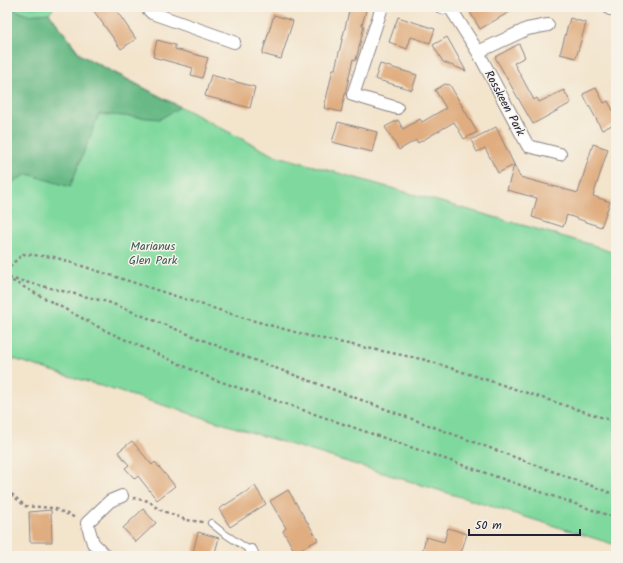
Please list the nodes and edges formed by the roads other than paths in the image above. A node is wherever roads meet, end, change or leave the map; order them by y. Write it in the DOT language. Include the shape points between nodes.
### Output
graph roads {
  1 [pos="146,7"];
  2 [pos="382,7"];
  3 [pos="441,7"];
  4 [pos="548,25"];
  5 [pos="234,42"];
  6 [pos="478,52"];
  7 [pos="397,108"];
  8 [pos="560,154"];
  9 [pos="122,496"];
  10 [pos="211,523"];
  11 [pos="252,553"];
  12 [pos="106,556"];
  1 -- 5 [label="street" via="152,13"];
  2 -- 7 [label="street" via="353,95"];
  3 -- 6 [label="street, Rosskeen Park" via="451,9"];
  4 -- 6 [label="street" via="527,29"];
  6 -- 8 [label="street, Rosskeen Park" via="528,146"];
  9 -- 12 [label="street" via="110,501 87,523 93,543"];
  10 -- 11 [label="lane"];
}
